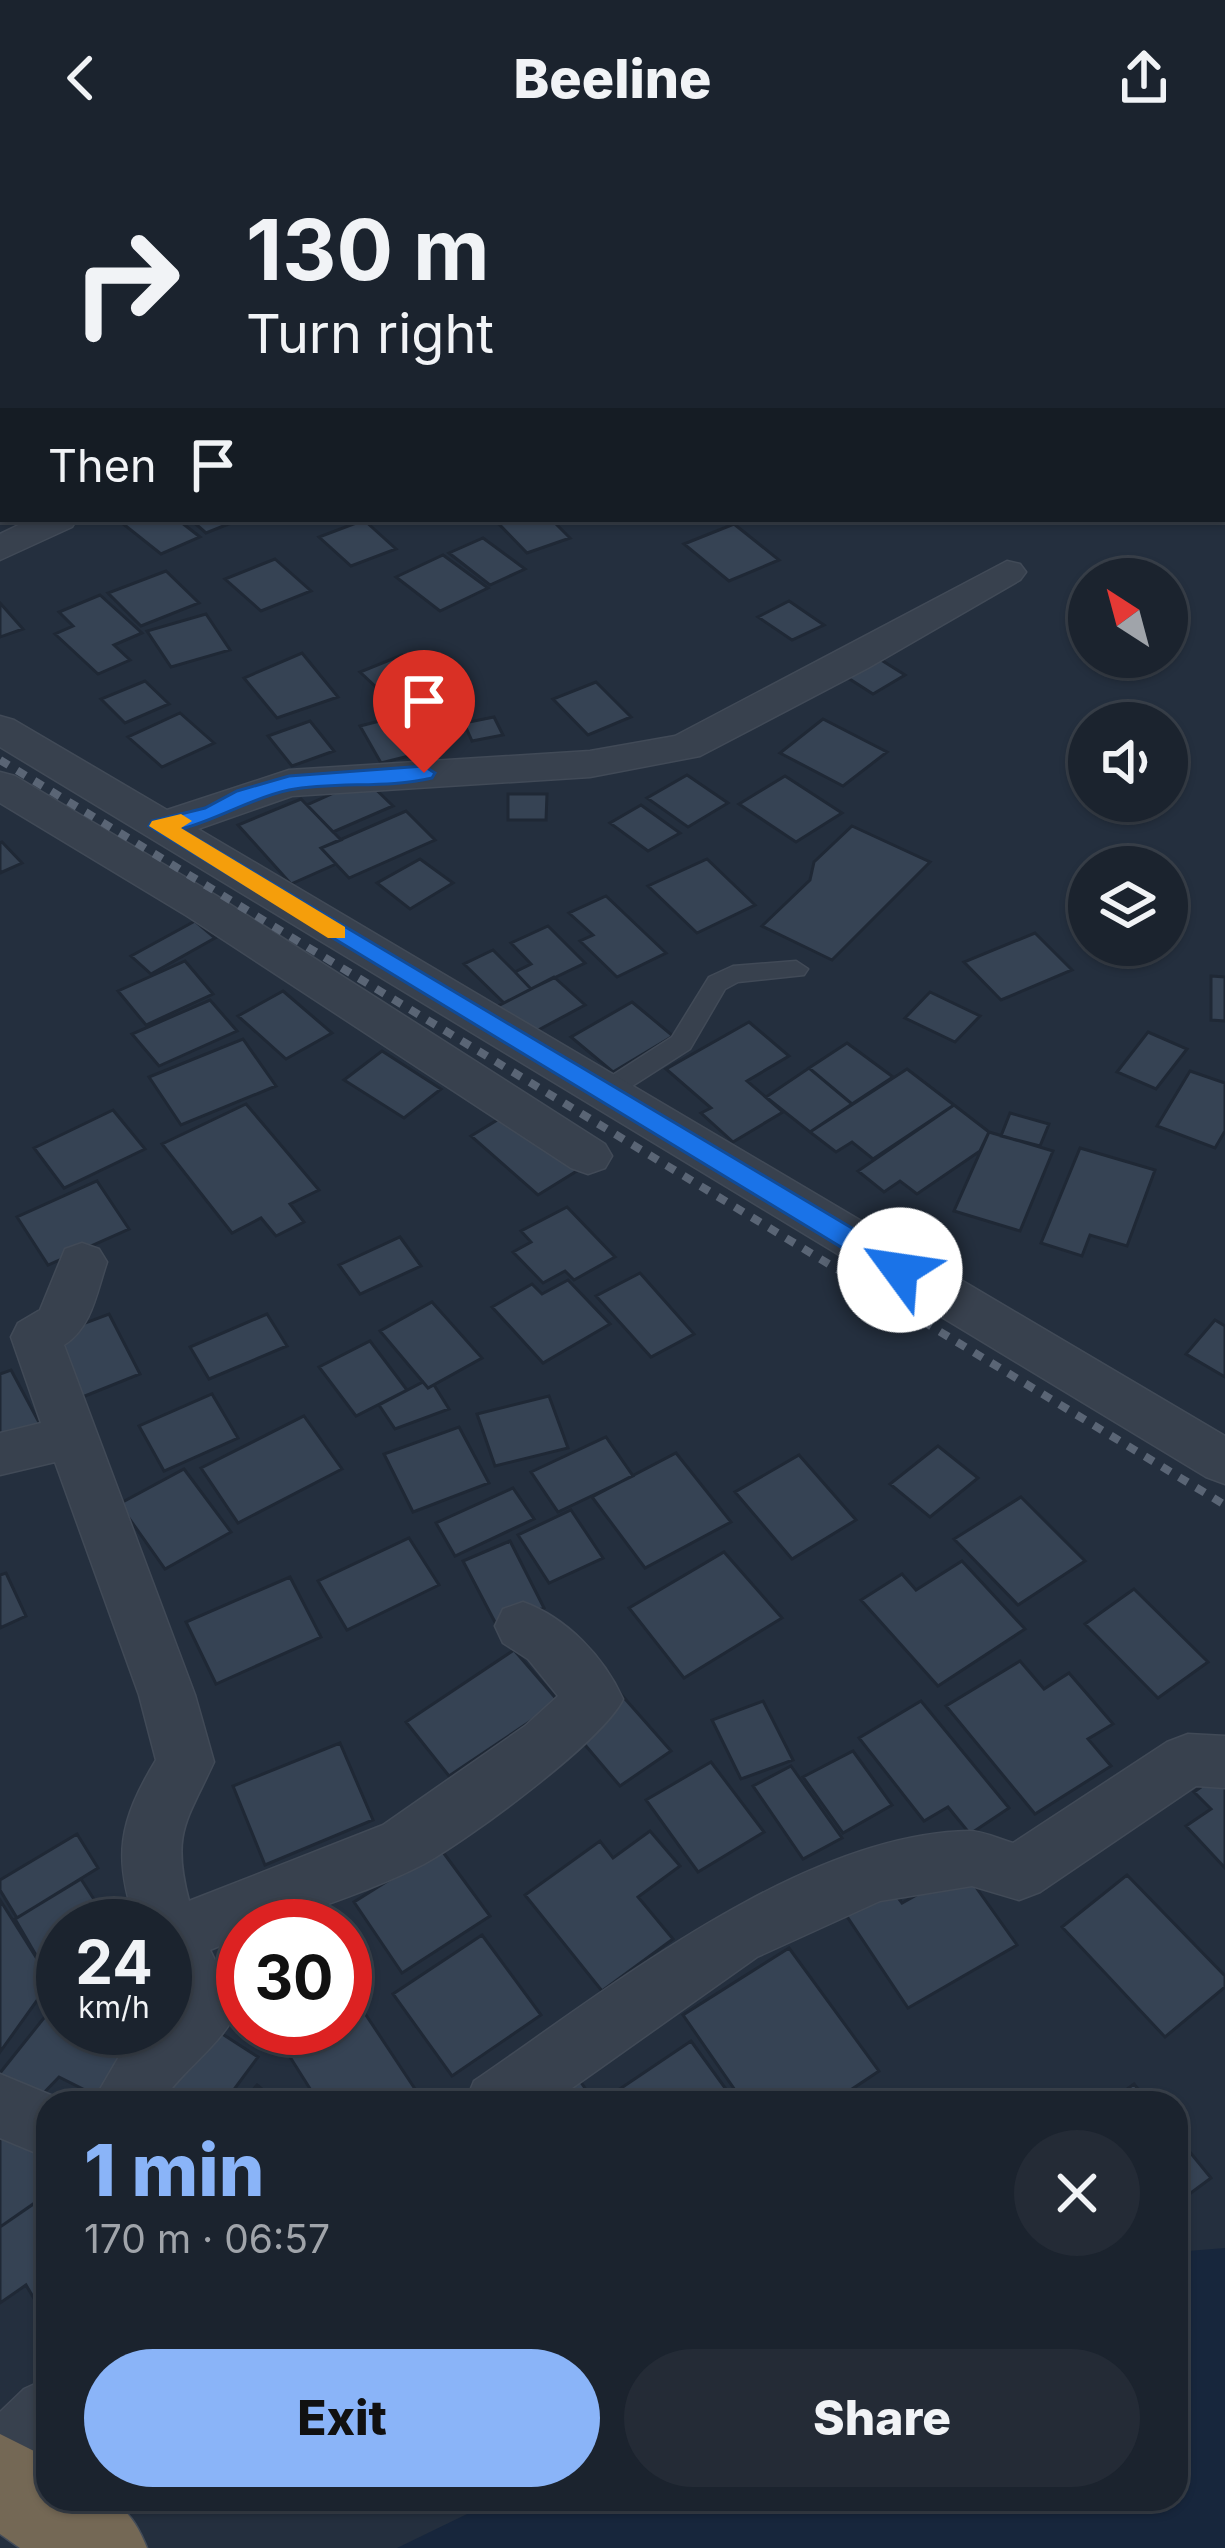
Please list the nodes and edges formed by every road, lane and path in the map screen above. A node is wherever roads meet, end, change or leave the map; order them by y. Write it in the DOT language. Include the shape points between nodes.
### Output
graph roads {
  1 [pos="53,522"];
  2 [pos="0,549"];
  3 [pos="1007,572"];
  4 [pos="0,729"];
  5 [pos="0,785"];
  6 [pos="160,826"];
  7 [pos="796,969"];
  8 [pos="603,1094"];
  9 [pos="588,1156"];
  10 [pos="82,1262"];
  11 [pos="72,1437"];
  12 [pos="0,1454"];
  13 [pos="1225,1462"];
  14 [pos="523,1626"];
  15 [pos="1225,1762"];
  16 [pos="157,1899"];
  17 [pos="192,1928"];
  18 [pos="192,1977"];
  19 [pos="192,2022"];
  20 [pos="156,2055"];
  21 [pos="132,2091"];
  22 [pos="514,2091"];
  23 [pos="0,2106"];
  24 [pos="36,2121"];
  25 [pos="36,2425"];
  26 [pos="0,2462"];
  27 [pos="0,2480"];
  28 [pos="36,2504"];
  29 [pos="46,2511"];
  30 [pos="100,2548"];
  1 -- 2 [label="street"];
  3 -- 6 [label="street" via="686,747 590,764 289,783"];
  4 -- 6 [label="street"];
  5 -- 9 [label="street"];
  6 -- 8 [label="street"];
  7 -- 8 [label="lane" via="717,983 681,1042"];
  8 -- 13 [label="street"];
  10 -- 11 [label="street" via="61,1322 37,1337"];
  11 -- 12 [label="street"];
  11 -- 16 [label="street" via="185,1762 152,1827"];
  14 -- 17 [label="street" via="548,1642 596,1699 404,1844"];
  15 -- 22 [label="street" via="1188,1760 1018,1872 972,1858 874,1874 735,1937"];
  18 -- 19 [label="street" via="207,2008"];
  20 -- 21 [label="street"];
  23 -- 24 [label="street"];
  25 -- 26 [label="street"];
  27 -- 28 [label="highway"];
  29 -- 30 [label="highway"];
}
